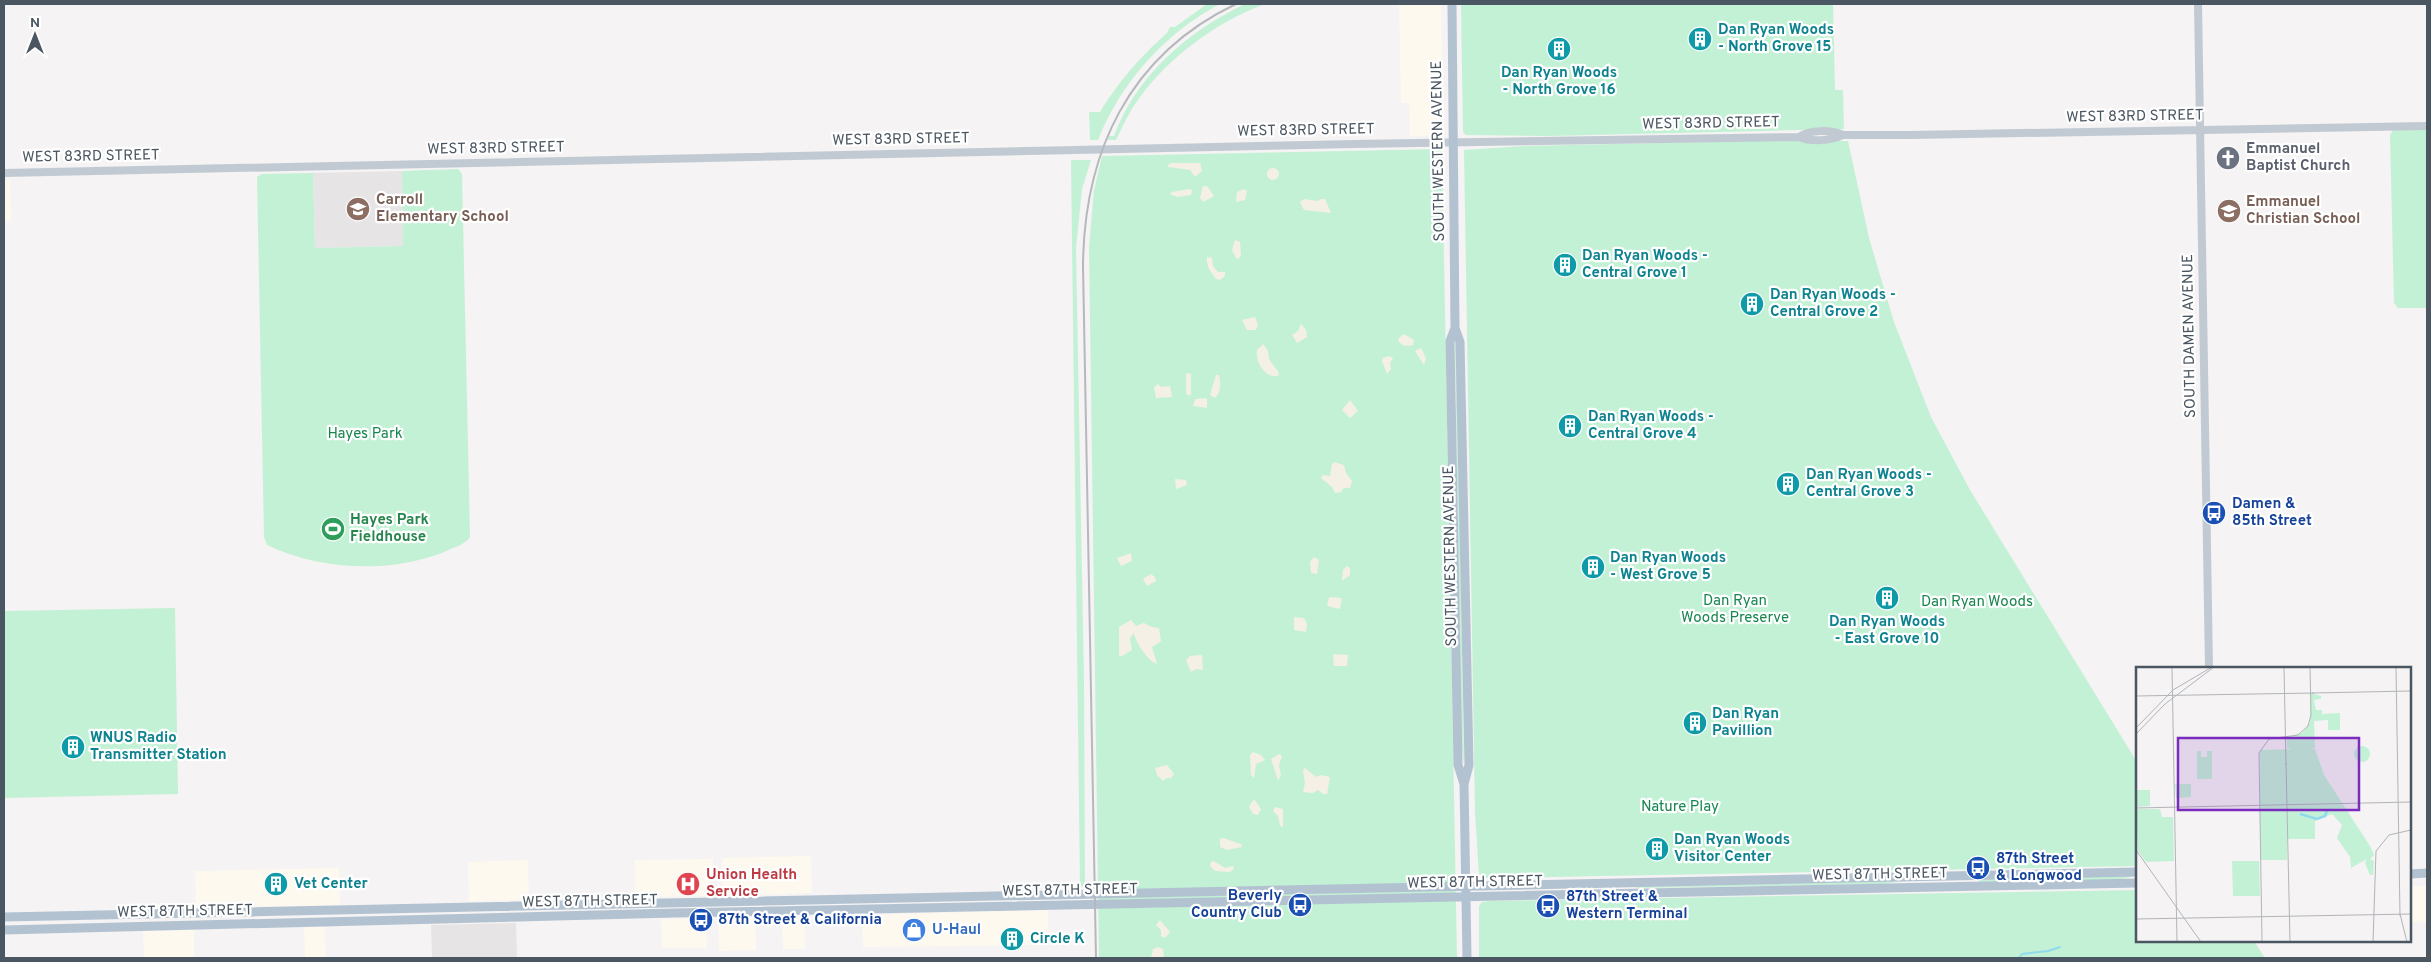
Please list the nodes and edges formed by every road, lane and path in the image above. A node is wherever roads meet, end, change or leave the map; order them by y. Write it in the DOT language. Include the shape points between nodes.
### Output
graph roads {
  1 [pos="1452,4"];
  2 [pos="2198,4"];
  3 [pos="2427,126"];
  4 [pos="2200,130"];
  5 [pos="1453,142"];
  6 [pos="4,173"];
  7 [pos="2209,667"];
  8 [pos="2136,872"];
  9 [pos="2427,873"];
  10 [pos="2411,874"];
  11 [pos="2136,883"];
  12 [pos="1465,885"];
  13 [pos="981,896"];
  14 [pos="1466,897"];
  15 [pos="981,907"];
  16 [pos="139,914"];
  17 [pos="5,916"];
  18 [pos="139,927"];
  19 [pos="4,930"];
  20 [pos="1467,958"];
  1 -- 5 [label="main road, SOUTH WESTERN AVENUE"];
  2 -- 4 [label="street, SOUTH DAMEN AVENUE"];
  3 -- 4 [label="street, WEST 83RD STREET"];
  4 -- 5 [label="street, WEST 83RD STREET" via="1843,135 1805,132 1799,136"];
  4 -- 7 [label="street, SOUTH DAMEN AVENUE"];
  5 -- 6 [label="street, WEST 83RD STREET"];
  5 -- 12 [label="main road, SOUTH WESTERN AVENUE" via="1455,328 1460,342 1469,765 1464,784"];
  8 -- 12 [label="main road, WEST 87TH STREET"];
  9 -- 10 [label="main road"];
  11 -- 14 [label="main road, WEST 87TH STREET"];
  12 -- 13 [label="main road, WEST 87TH STREET"];
  12 -- 14 [label="main road, SOUTH WESTERN AVENUE"];
  13 -- 15 [label="main road"];
  13 -- 16 [label="main road, WEST 87TH STREET"];
  14 -- 15 [label="main road, WEST 87TH STREET"];
  14 -- 20 [label="main road, SOUTH WESTERN AVENUE"];
  15 -- 18 [label="main road, WEST 87TH STREET"];
  16 -- 17 [label="main road, WEST 87TH STREET"];
  16 -- 18 [label="main road"];
  18 -- 19 [label="main road, WEST 87TH STREET"];
}
